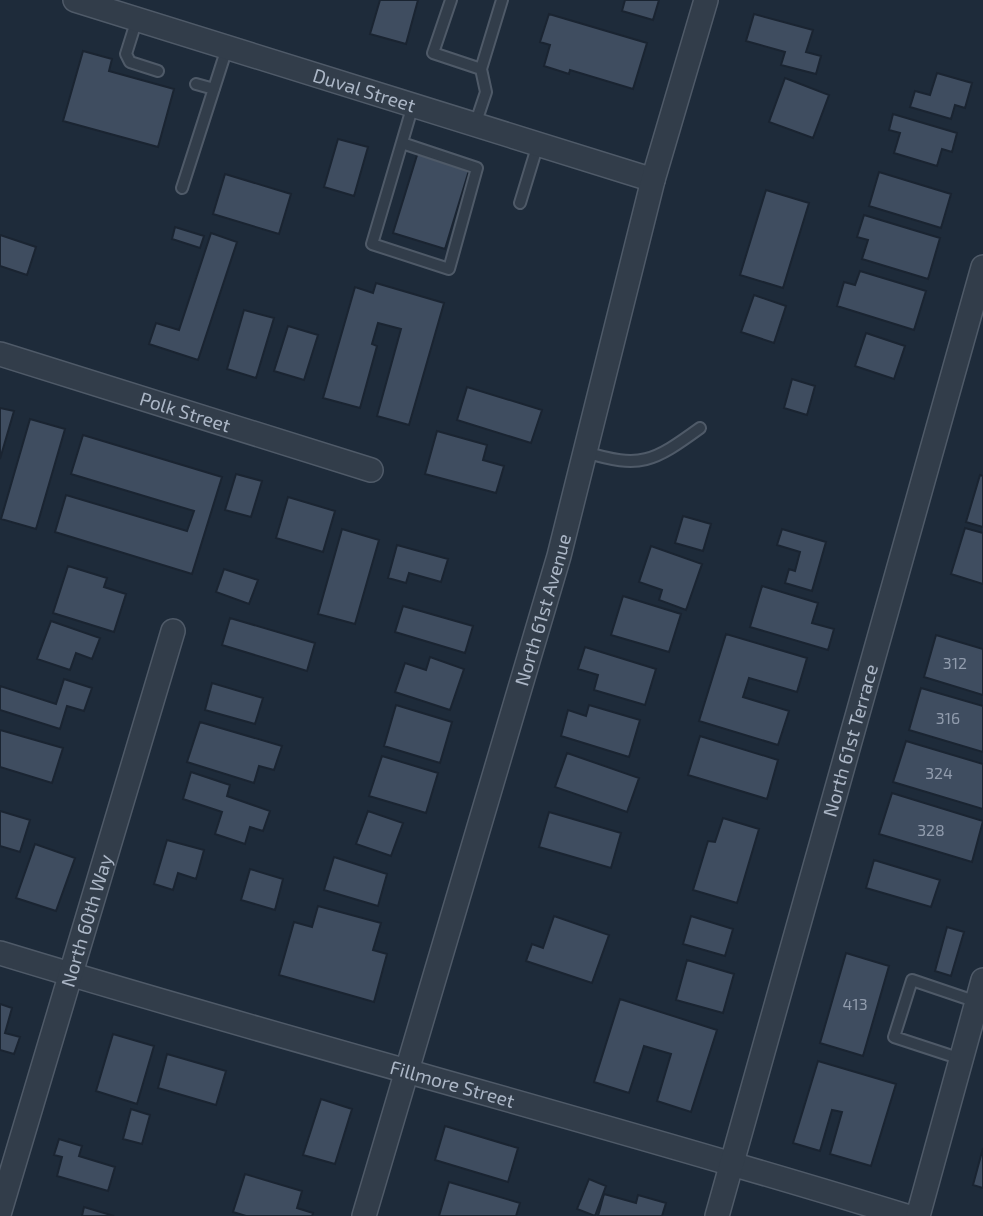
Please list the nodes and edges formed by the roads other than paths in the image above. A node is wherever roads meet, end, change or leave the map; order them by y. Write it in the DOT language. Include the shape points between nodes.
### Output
graph roads {
  1 [pos="75,0"];
  2 [pos="451,0"];
  3 [pos="502,0"];
  4 [pos="706,0"];
  5 [pos="137,19"];
  6 [pos="228,48"];
  7 [pos="481,69"];
  8 [pos="158,71"];
  9 [pos="196,84"];
  10 [pos="214,89"];
  11 [pos="413,105"];
  12 [pos="475,125"];
  13 [pos="402,143"];
  14 [pos="538,144"];
  15 [pos="653,180"];
  16 [pos="182,188"];
  17 [pos="520,203"];
  18 [pos="983,267"];
  19 [pos="0,354"];
  20 [pos="700,428"];
  21 [pos="585,452"];
  22 [pos="371,470"];
  23 [pos="173,631"];
  24 [pos="0,953"];
  25 [pos="68,974"];
  26 [pos="980,991"];
  27 [pos="961,1059"];
  28 [pos="407,1074"];
  29 [pos="734,1163"];
  30 [pos="0,1212"];
  31 [pos="364,1216"];
  32 [pos="718,1216"];
  33 [pos="906,1216"];
  34 [pos="918,1216"];
  1 -- 5 [label="street, Duval Street"];
  2 -- 7 [label="lane" via="433,53"];
  3 -- 7 [label="lane"];
  4 -- 15 [label="street, North 61st Avenue"];
  5 -- 6 [label="street, Duval Street"];
  5 -- 8 [label="lane" via="127,54 130,62"];
  6 -- 10 [label="lane"];
  6 -- 11 [label="street, Duval Street"];
  7 -- 12 [label="lane" via="486,92"];
  9 -- 10 [label="lane"];
  10 -- 16 [label="lane"];
  11 -- 12 [label="street, Duval Street"];
  11 -- 13 [label="lane"];
  12 -- 14 [label="street, Duval Street"];
  13 -- 13 [label="lane" via="372,244 449,269 477,168"];
  14 -- 15 [label="street, Duval Street"];
  14 -- 17 [label="lane"];
  15 -- 21 [label="street, North 61st Avenue"];
  18 -- 29 [label="street, North 61st Terrace"];
  19 -- 22 [label="street, Polk Street"];
  20 -- 21 [label="lane" via="671,449 641,462 622,463"];
  21 -- 28 [label="street, North 61st Avenue" via="559,556"];
  23 -- 25 [label="street, North 60th Way"];
  24 -- 25 [label="street, Fillmore Street"];
  25 -- 28 [label="street, Fillmore Street"];
  25 -- 30 [label="street, North 60th Way"];
  26 -- 27 [label="street"];
  26 -- 27 [label="lane" via="912,980 894,1037"];
  27 -- 34 [label="street"];
  28 -- 29 [label="street, Fillmore Street"];
  28 -- 31 [label="street, North 61st Avenue"];
  29 -- 32 [label="street, North 61st Terrace"];
  29 -- 33 [label="street, Fillmore Street"];
}
